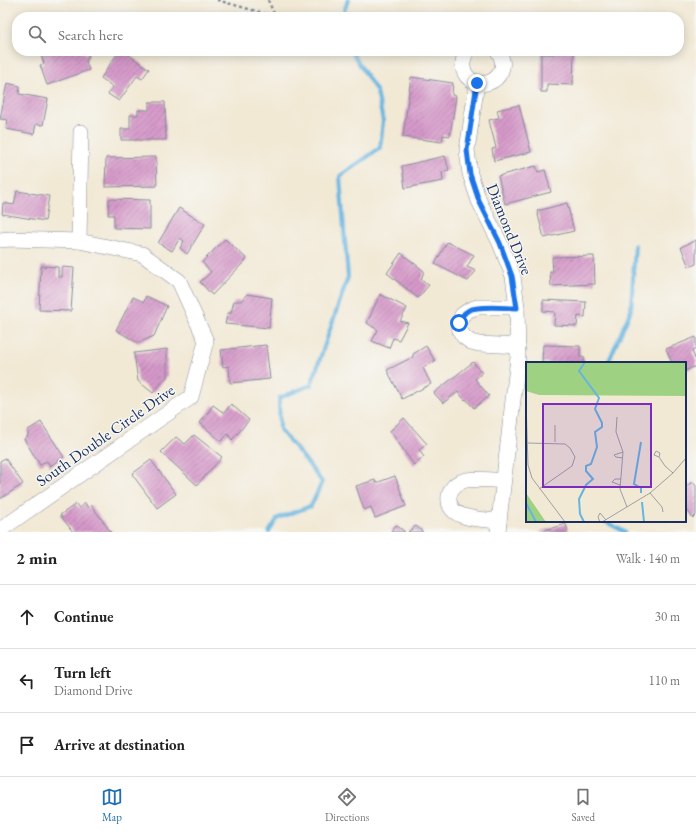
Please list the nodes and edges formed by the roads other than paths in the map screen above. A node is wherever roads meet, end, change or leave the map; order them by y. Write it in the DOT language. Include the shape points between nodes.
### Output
graph roads {
  1 [pos="464,56"];
  2 [pos="501,56"];
  3 [pos="477,83"];
  4 [pos="81,132"];
  5 [pos="0,240"];
  6 [pos="79,241"];
  7 [pos="517,308"];
  8 [pos="518,346"];
  9 [pos="503,480"];
  10 [pos="499,526"];
  11 [pos="0,530"];
  1 -- 3 [label="street" via="463,69 466,75"];
  2 -- 3 [label="street" via="503,62 500,74 490,82"];
  3 -- 7 [label="street, Diamond Drive" via="467,150 470,174 512,276"];
  4 -- 6 [label="street"];
  5 -- 6 [label="street, South Double Circle Drive"];
  6 -- 11 [label="street, South Double Circle Drive" via="142,254 179,281 206,341 193,390 191,397"];
  7 -- 8 [label="street, Diamond Drive"];
  7 -- 8 [label="street" via="469,310 462,315 459,323 460,331 471,342"];
  8 -- 9 [label="street, Diamond Drive"];
  9 -- 10 [label="street, Diamond Drive"];
  9 -- 10 [label="street" via="464,480 450,490 449,499 451,508 463,517"];
}
